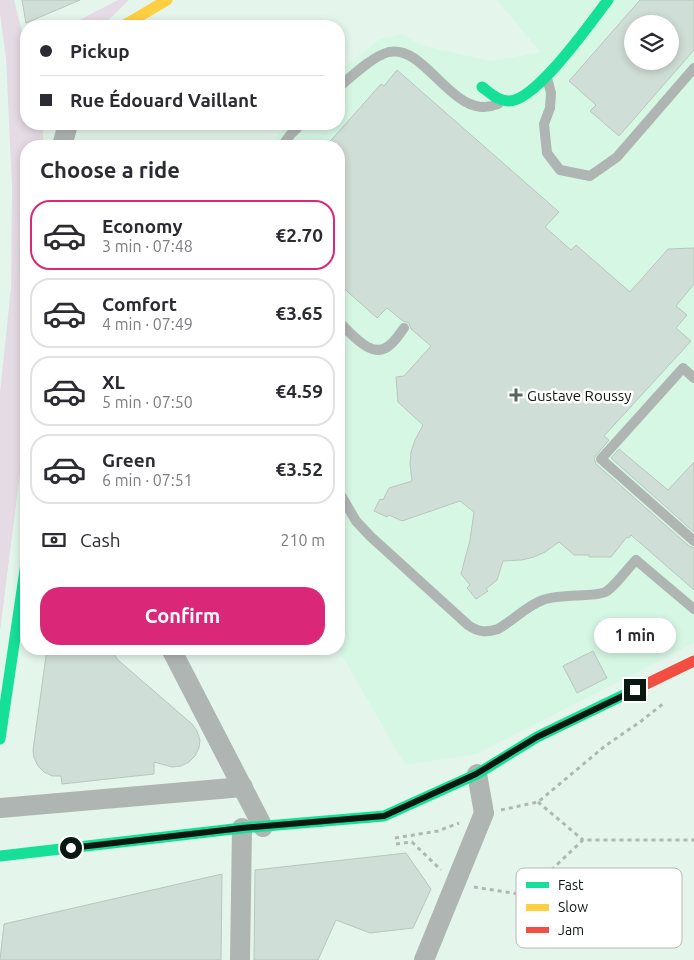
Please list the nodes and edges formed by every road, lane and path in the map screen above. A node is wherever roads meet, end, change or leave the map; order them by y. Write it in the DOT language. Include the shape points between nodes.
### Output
graph roads {
  1 [pos="167,0"];
  2 [pos="608,0"];
  3 [pos="133,20"];
  4 [pos="694,68"];
  5 [pos="547,77"];
  6 [pos="345,82"];
  7 [pos="482,87"];
  8 [pos="503,101"];
  9 [pos="295,130"];
  10 [pos="286,140"];
  11 [pos="345,327"];
  12 [pos="404,328"];
  13 [pos="694,378"];
  14 [pos="345,502"];
  15 [pos="694,541"];
  16 [pos="20,604"];
  17 [pos="694,608"];
  18 [pos="174,655"];
  19 [pos="694,661"];
  20 [pos="0,739"];
  21 [pos="476,774"];
  22 [pos="243,787"];
  23 [pos="538,802"];
  24 [pos="0,808"];
  25 [pos="263,827"];
  26 [pos="242,828"];
  27 [pos="583,840"];
  28 [pos="694,840"];
  29 [pos="396,844"];
  30 [pos="0,856"];
  31 [pos="553,868"];
  32 [pos="456,884"];
  33 [pos="516,894"];
  34 [pos="240,960"];
  35 [pos="424,960"];
  1 -- 3 [label="street"];
  2 -- 5 [label="street"];
  4 -- 5 [label="lane" via="617,157 590,176 560,170 547,152 544,124 551,94"];
  5 -- 8 [label="street" via="520,98"];
  6 -- 8 [label="lane" via="379,56 397,52 411,56 461,99 475,106 486,108"];
  7 -- 8 [label="street"];
  9 -- 10 [label="lane"];
  11 -- 12 [label="lane" via="367,347 377,350 391,345"];
  13 -- 15 [label="lane" via="683,368 601,459"];
  14 -- 17 [label="lane" via="370,536 478,631 498,629 545,599 606,592 636,560"];
  16 -- 20 [label="street"];
  18 -- 22 [label="street"];
  19 -- 21 [label="street" via="537,737"];
  21 -- 25 [label="street" via="384,816"];
  21 -- 32 [label="street" via="484,813"];
  22 -- 24 [label="street"];
  22 -- 25 [label="street"];
  23 -- 27 [label="path"];
  25 -- 26 [label="street"];
  26 -- 30 [label="street"];
  26 -- 34 [label="street"];
  27 -- 28 [label="path"];
  27 -- 31 [label="path"];
  29 -- 32 [label="path" via="412,842"];
  32 -- 33 [label="path"];
  32 -- 35 [label="street"];
}
